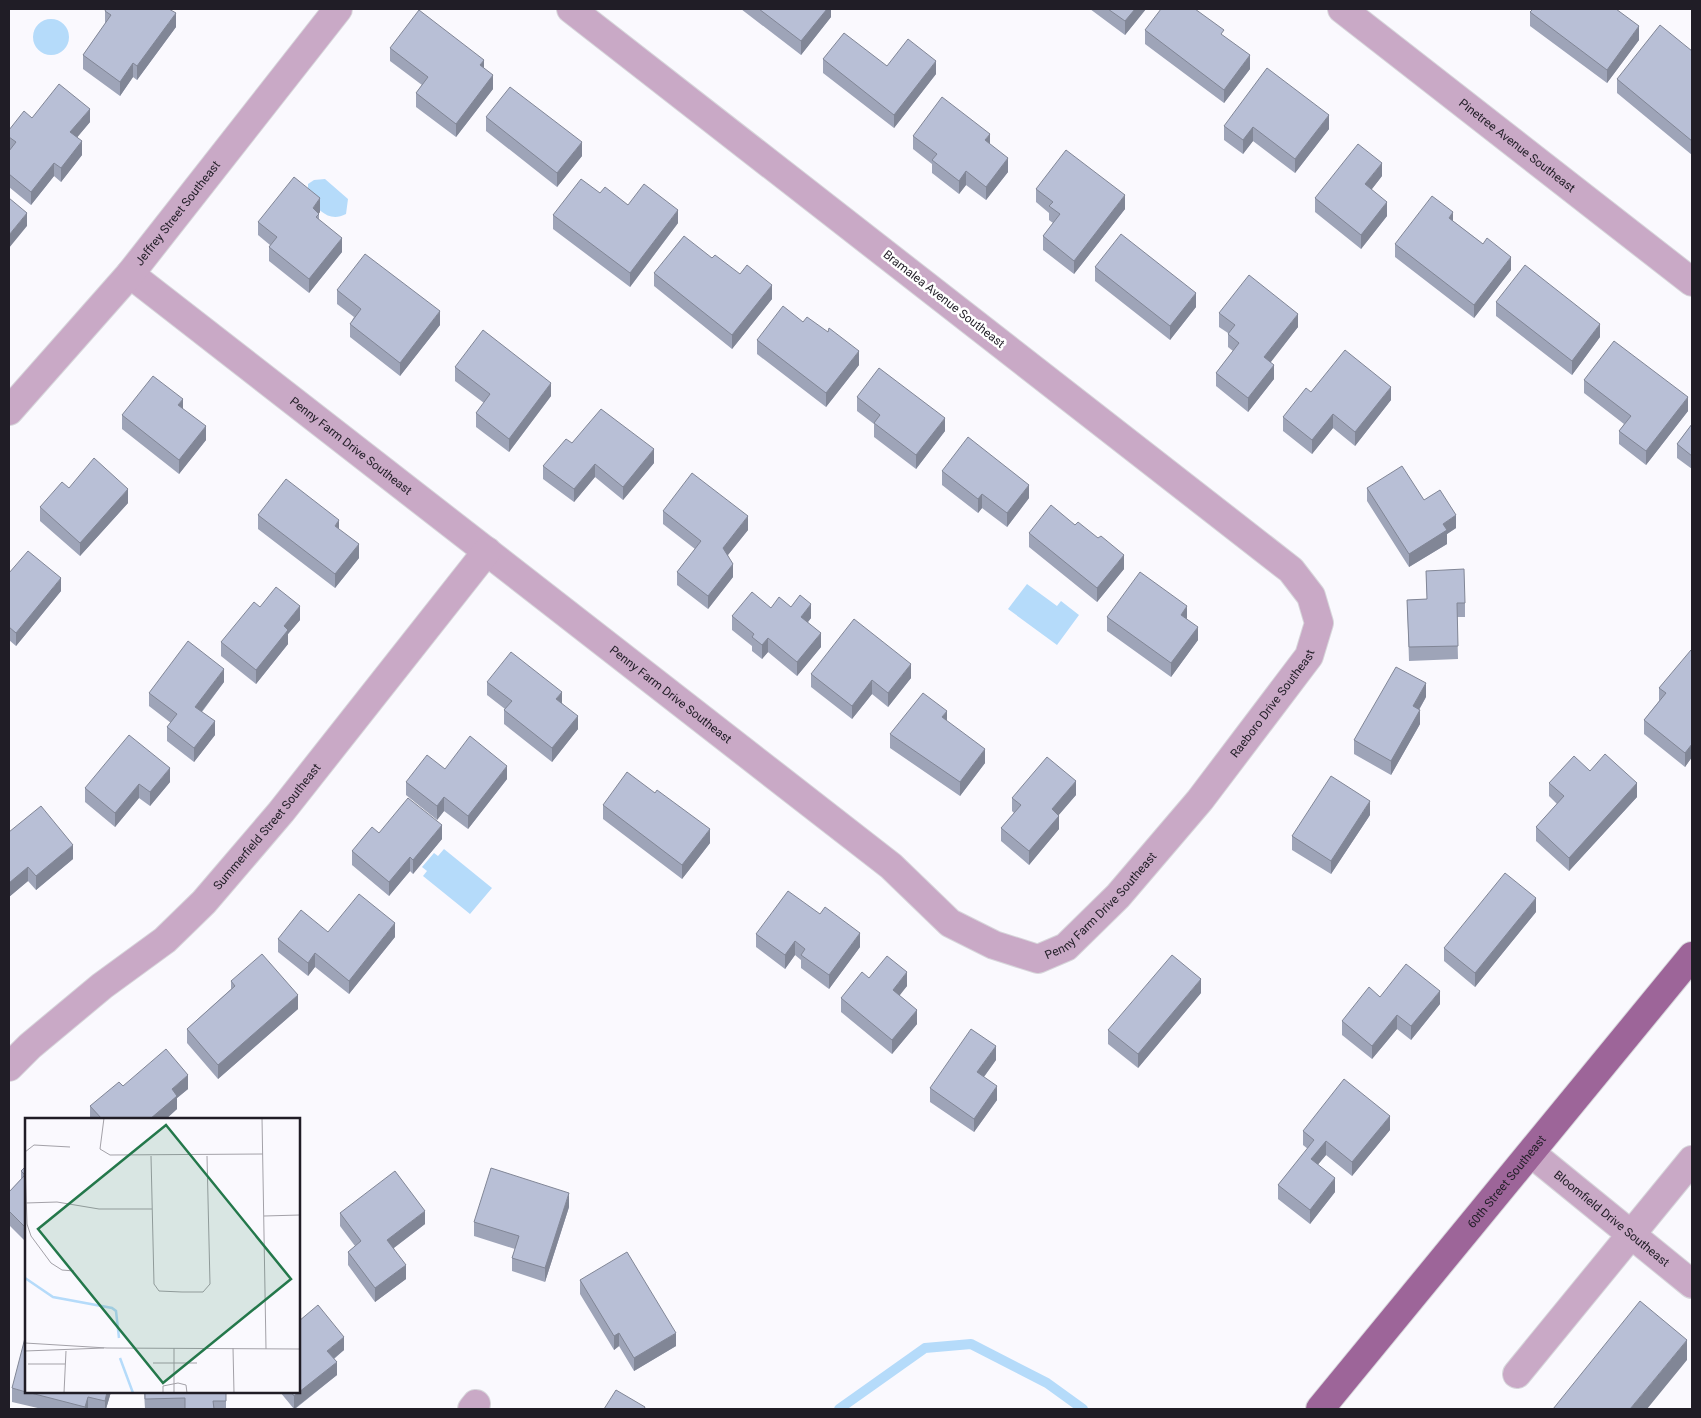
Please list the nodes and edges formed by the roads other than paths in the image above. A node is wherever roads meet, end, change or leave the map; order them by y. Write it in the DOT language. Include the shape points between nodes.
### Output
graph roads {
  1 [pos="338,9"];
  2 [pos="571,9"];
  3 [pos="1342,9"];
  4 [pos="130,274"];
  5 [pos="1692,282"];
  6 [pos="9,410"];
  7 [pos="487,551"];
  8 [pos="1311,596"];
  9 [pos="1200,800"];
  10 [pos="1692,956"];
  11 [pos="9,1067"];
  12 [pos="1532,1153"];
  13 [pos="1692,1160"];
  14 [pos="1632,1235"];
  15 [pos="1692,1284"];
  16 [pos="1518,1374"];
  17 [pos="1320,1409"];
  1 -- 4 [label="street, Jeffrey Street Southeast"];
  2 -- 8 [label="street, Bramalea Avenue Southeast" via="1291,570"];
  3 -- 5 [label="street, Pinetree Avenue Southeast"];
  4 -- 6 [label="street, Jeffrey Street Southeast"];
  4 -- 7 [label="street, Penny Farm Drive Southeast"];
  7 -- 9 [label="street, Penny Farm Drive Southeast" via="891,866 950,924 994,945 1038,959 1066,947 1118,896"];
  7 -- 11 [label="street, Summerfield Street Southeast" via="282,812 204,902 166,940 102,986"];
  8 -- 9 [label="street, Raeboro Drive Southeast" via="1319,623 1309,656"];
  10 -- 12 [label="main road, 60th Street Southeast"];
  12 -- 14 [label="street, Bloomfield Drive Southeast"];
  12 -- 17 [label="main road, 60th Street Southeast"];
  13 -- 14 [label="street"];
  14 -- 15 [label="street, Bloomfield Drive Southeast"];
  14 -- 16 [label="street"];
}
